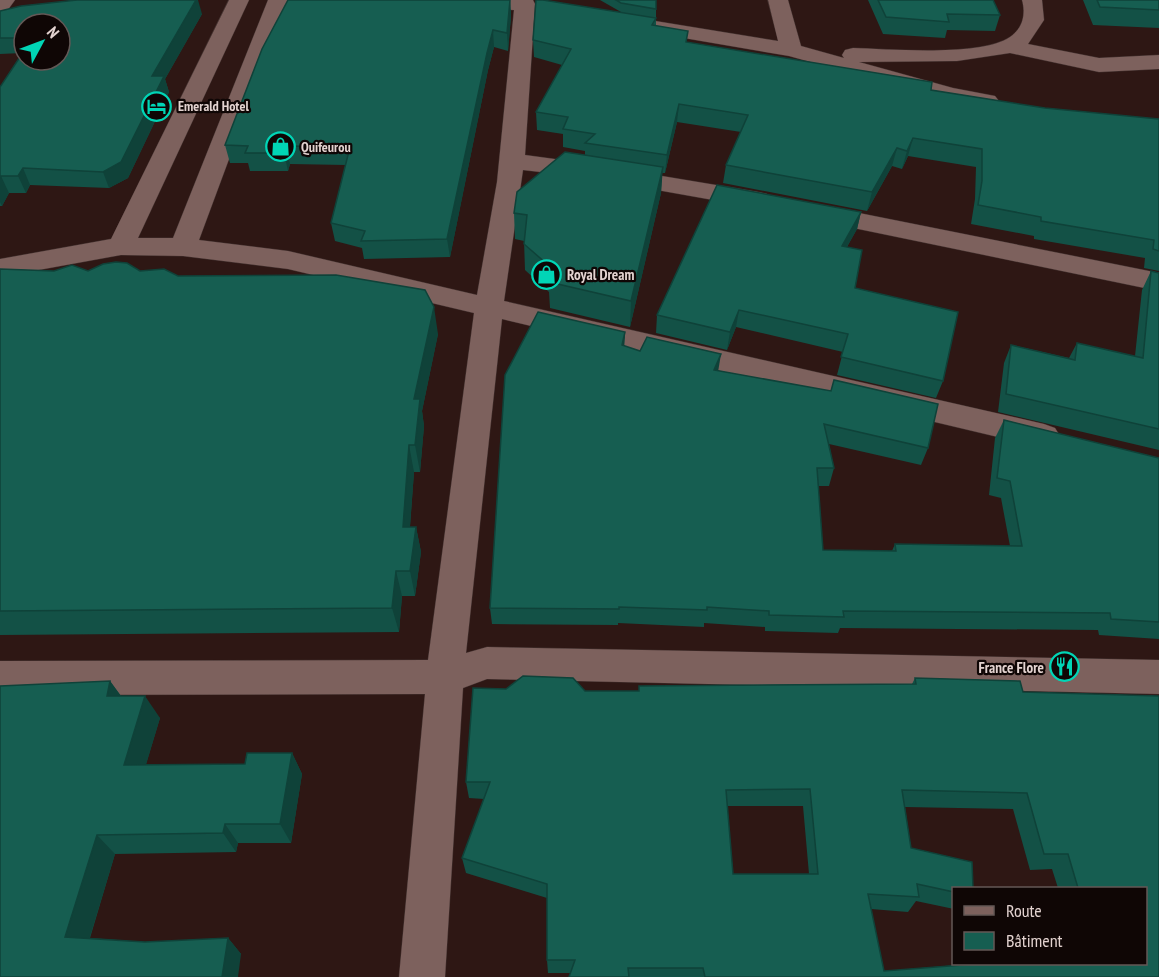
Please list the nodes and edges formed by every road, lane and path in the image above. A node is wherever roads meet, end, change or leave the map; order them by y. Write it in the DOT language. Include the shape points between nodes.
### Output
graph roads {
  1 [pos="238,0"];
  2 [pos="278,0"];
  3 [pos="430,0"];
  4 [pos="778,0"];
  5 [pos="1032,0"];
  6 [pos="494,1"];
  7 [pos="533,4"];
  8 [pos="622,21"];
  9 [pos="1009,46"];
  10 [pos="800,52"];
  11 [pos="1159,62"];
  12 [pos="1004,104"];
  13 [pos="511,161"];
  14 [pos="121,246"];
  15 [pos="183,248"];
  16 [pos="0,268"];
  17 [pos="1159,282"];
  18 [pos="489,308"];
  19 [pos="1066,441"];
  20 [pos="445,677"];
  21 [pos="1159,677"];
  22 [pos="0,678"];
  23 [pos="422,977"];
  1 -- 14 [label="street"];
  2 -- 15 [label="street"];
  3 -- 6 [label="street"];
  4 -- 10 [label="street"];
  5 -- 9 [label="street" via="1035,7 1025,38"];
  6 -- 7 [label="street"];
  7 -- 13 [label="street" via="518,47"];
  8 -- 10 [label="street"];
  9 -- 10 [label="street" via="942,54"];
  9 -- 11 [label="street" via="1099,65"];
  10 -- 12 [label="street" via="951,94"];
  13 -- 17 [label="street" via="787,206"];
  13 -- 18 [label="street"];
  14 -- 15 [label="street"];
  14 -- 16 [label="street"];
  15 -- 18 [label="street" via="288,260"];
  18 -- 19 [label="street"];
  18 -- 20 [label="street"];
  20 -- 21 [label="street" via="487,663"];
  20 -- 22 [label="street"];
  20 -- 23 [label="street"];
}
